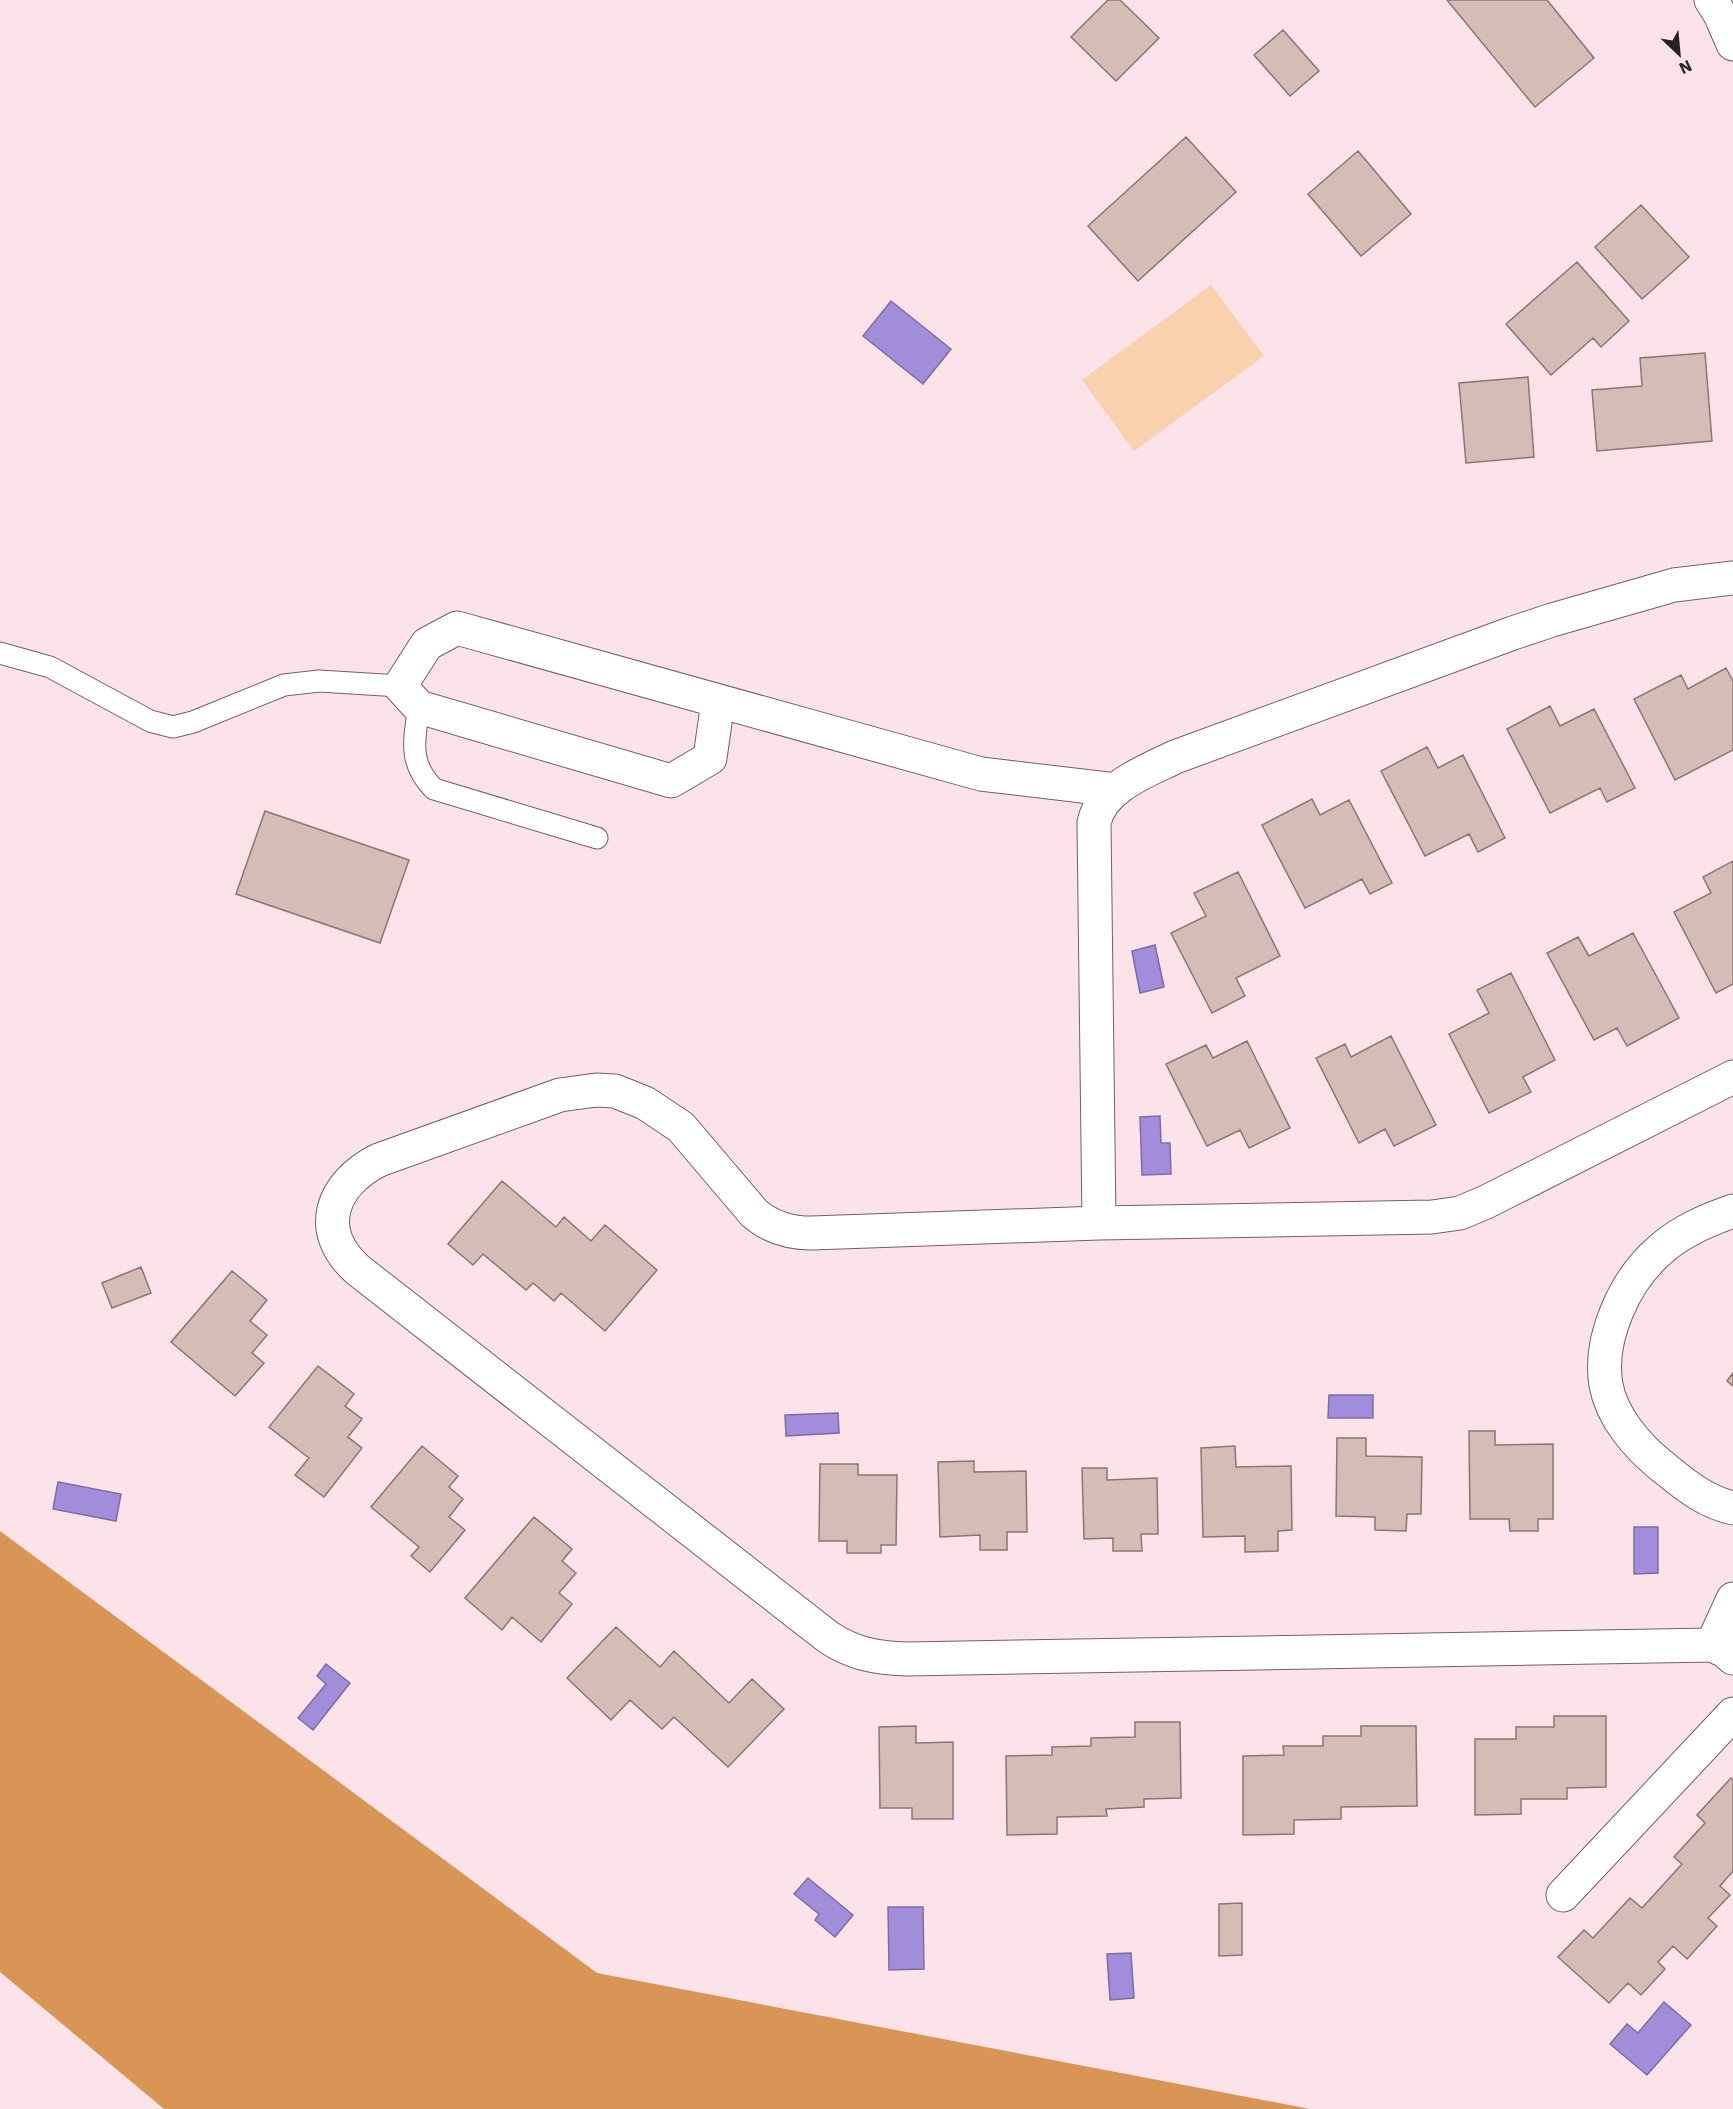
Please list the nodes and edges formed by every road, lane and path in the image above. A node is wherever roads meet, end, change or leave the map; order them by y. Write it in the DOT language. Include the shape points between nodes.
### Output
graph roads {
  1 [pos="1711,0"];
  2 [pos="1733,44"];
  3 [pos="1733,578"];
  4 [pos="0,652"];
  5 [pos="410,697"];
  6 [pos="718,700"];
  7 [pos="1116,790"];
  8 [pos="597,838"];
  9 [pos="1733,1077"];
  10 [pos="1733,1211"];
  11 [pos="1099,1223"];
  12 [pos="1733,1508"];
  13 [pos="1733,1599"];
  14 [pos="1722,1651"];
  15 [pos="1733,1714"];
  16 [pos="1563,1895"];
  1 -- 2 [label="street"];
  3 -- 7 [label="street" via="1674,585 1523,630 1206,744"];
  4 -- 5 [label="lane" via="50,667 150,721 173,727 284,686 319,681"];
  5 -- 6 [label="street" via="427,644 457,628"];
  5 -- 6 [label="street" via="671,781 710,758"];
  5 -- 8 [label="lane" via="413,749 423,778 434,789"];
  6 -- 7 [label="street" via="981,774"];
  7 -- 11 [label="street" via="1102,804 1094,823"];
  9 -- 11 [label="street" via="1486,1202 1450,1215"];
  10 -- 12 [label="street" via="1692,1228 1646,1264 1614,1317 1605,1370 1606,1386 1616,1409 1647,1454 1696,1493"];
  11 -- 14 [label="street" via="792,1232 767,1223 754,1213 673,1120 629,1096 606,1090 560,1095 371,1164 341,1191 332,1220 342,1250 358,1270 828,1637 858,1653 907,1659"];
  13 -- 14 [label="street"];
  15 -- 16 [label="street"];
}
